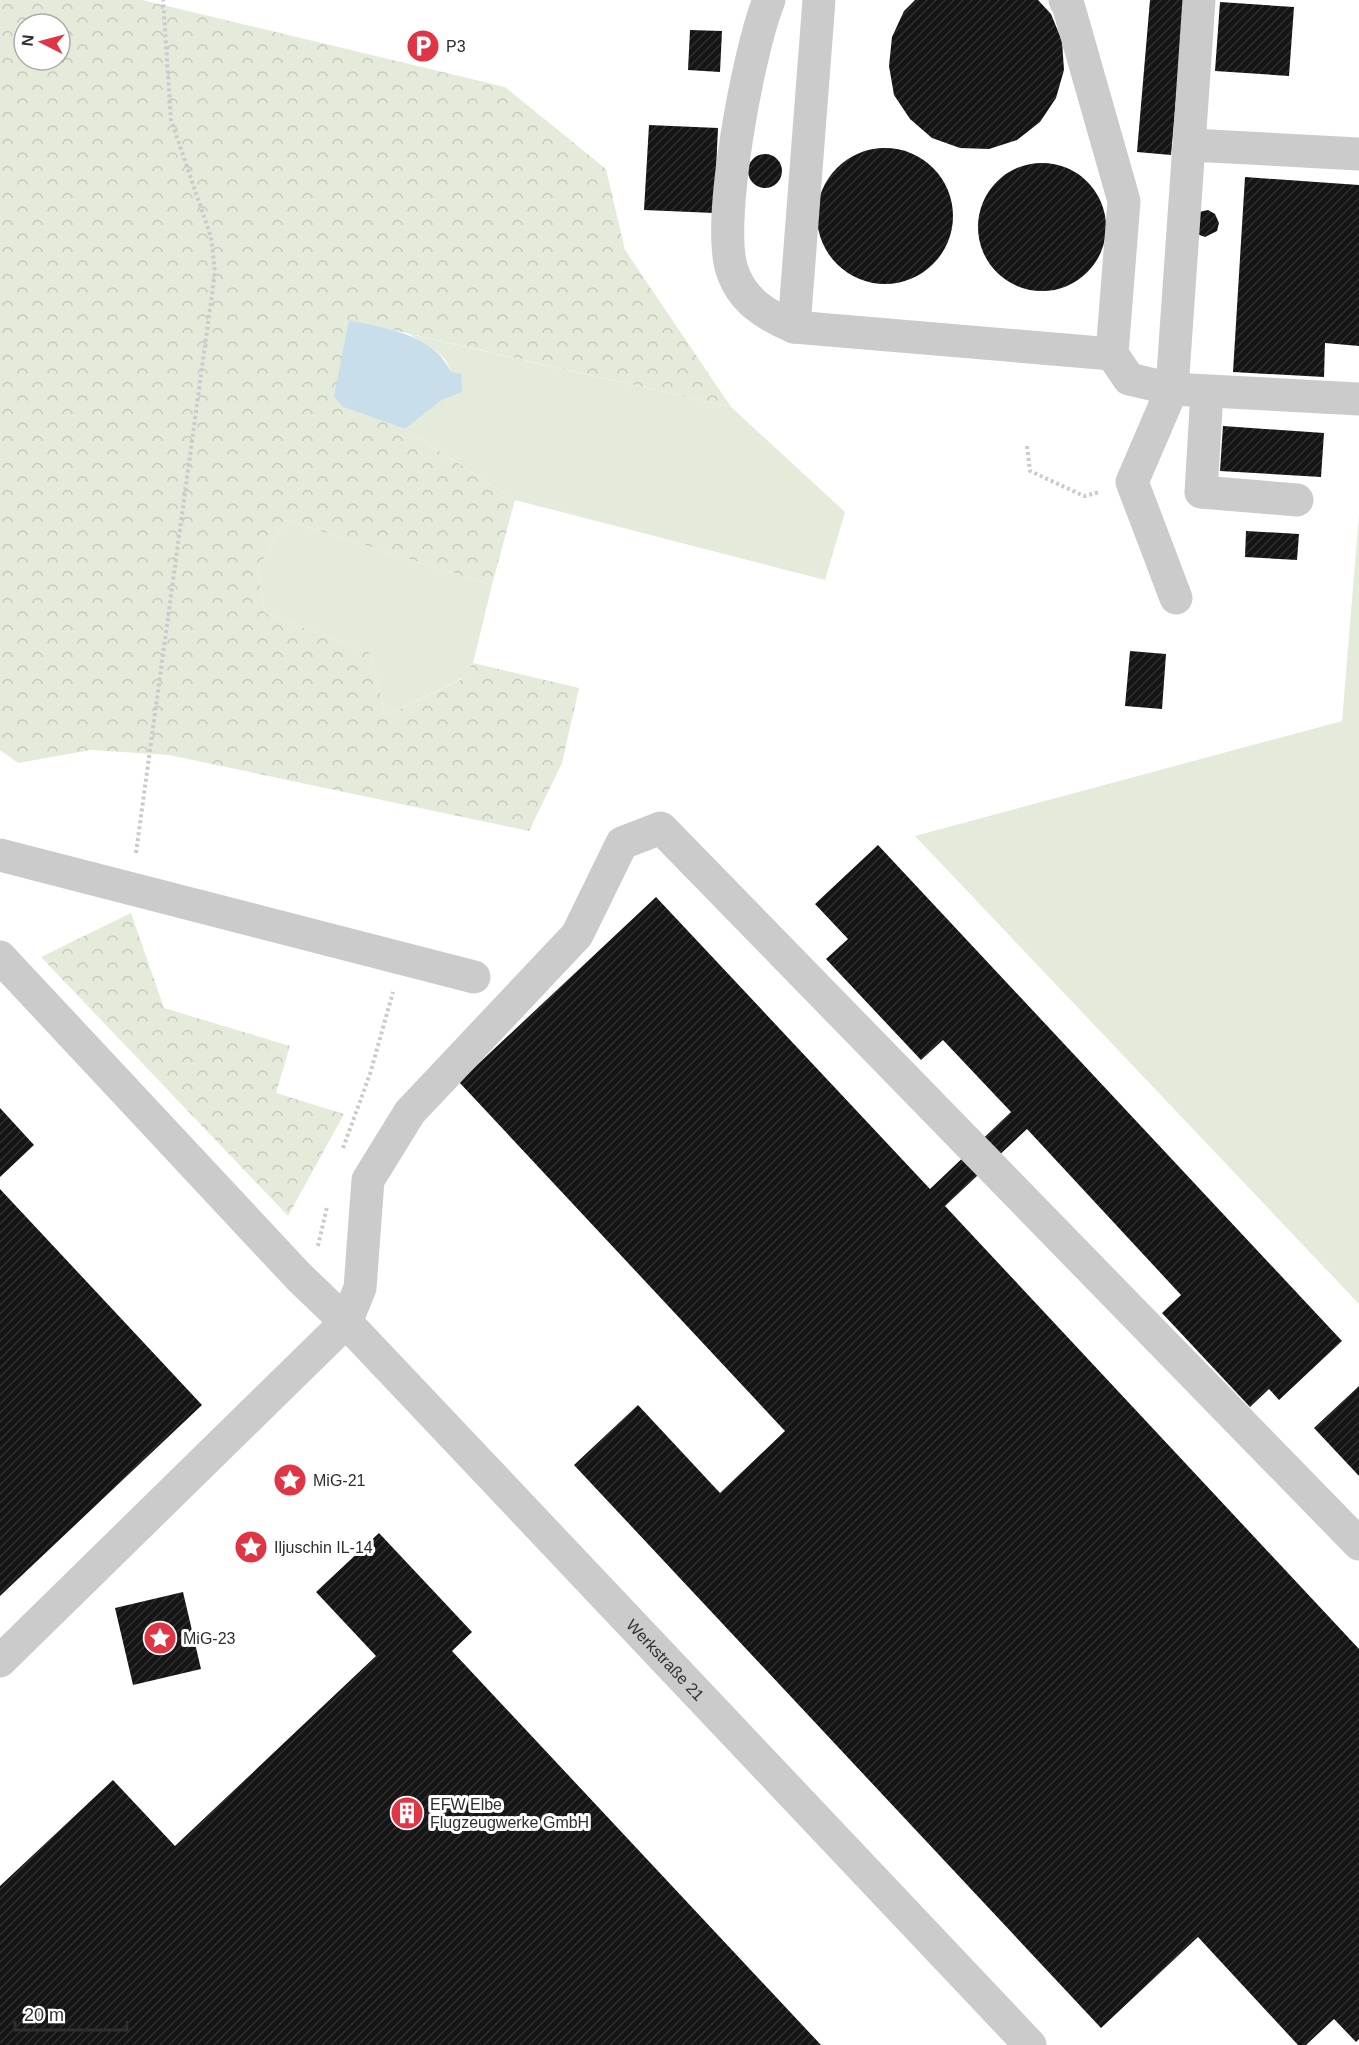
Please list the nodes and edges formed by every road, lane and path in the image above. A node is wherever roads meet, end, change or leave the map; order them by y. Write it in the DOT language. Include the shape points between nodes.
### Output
graph roads {
  1 [pos="163,0"];
  2 [pos="769,0"];
  3 [pos="819,0"];
  4 [pos="1065,0"];
  5 [pos="1199,0"];
  6 [pos="1191,145"];
  7 [pos="1359,154"];
  8 [pos="794,327"];
  9 [pos="1112,354"];
  10 [pos="1172,389"];
  11 [pos="1207,392"];
  12 [pos="1359,399"];
  13 [pos="1027,446"];
  14 [pos="1132,482"];
  15 [pos="1297,500"];
  16 [pos="1176,598"];
  17 [pos="0,855"];
  18 [pos="131,890"];
  19 [pos="0,957"];
  20 [pos="401,959"];
  21 [pos="474,977"];
  22 [pos="343,1149"];
  23 [pos="328,1203"];
  24 [pos="308,1266"];
  25 [pos="346,1322"];
  26 [pos="1359,1544"];
  27 [pos="0,1660"];
  28 [pos="1030,2045"];
  1 -- 18 [label="path" via="171,120 211,237 215,272"];
  2 -- 8 [label="lane" via="741,117 727,245 732,271 743,293 765,315"];
  3 -- 8 [label="lane"];
  4 -- 9 [label="lane" via="1124,201"];
  5 -- 6 [label="lane"];
  6 -- 7 [label="lane"];
  6 -- 10 [label="lane"];
  8 -- 9 [label="lane"];
  9 -- 10 [label="lane" via="1129,379"];
  10 -- 11 [label="lane"];
  10 -- 14 [label="lane"];
  11 -- 12 [label="lane"];
  11 -- 15 [label="lane" via="1201,492"];
  13 -- 14 [label="path" via="1030,471 1084,496"];
  14 -- 16 [label="lane"];
  17 -- 18 [label="lane"];
  18 -- 20 [label="lane"];
  19 -- 24 [label="lane, Werkstraße 21"];
  20 -- 21 [label="lane"];
  20 -- 22 [label="path" via="370,1074"];
  23 -- 24 [label="path"];
  24 -- 25 [label="lane, Werkstraße 21"];
  25 -- 26 [label="lane" via="360,1288 369,1180 410,1112 577,935 622,843 662,828"];
  25 -- 27 [label="lane"];
  25 -- 28 [label="lane, Werkstraße 21"];
}
